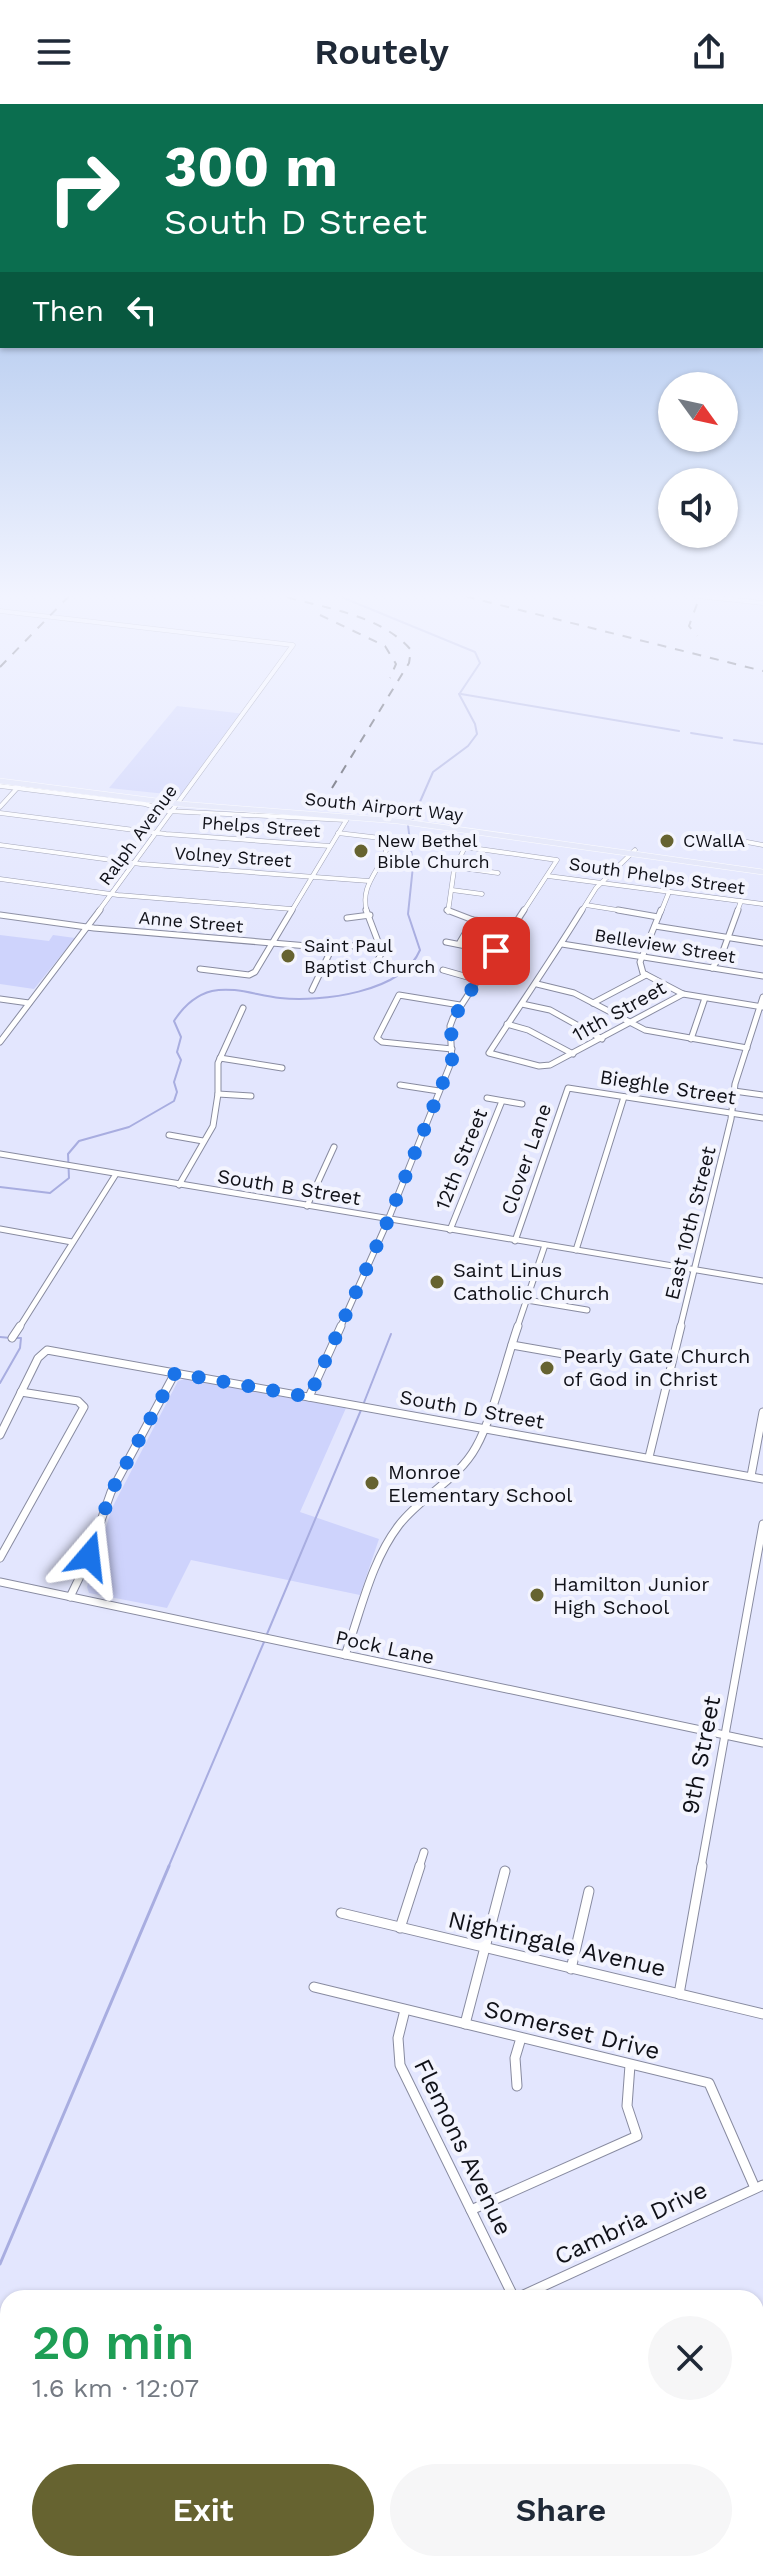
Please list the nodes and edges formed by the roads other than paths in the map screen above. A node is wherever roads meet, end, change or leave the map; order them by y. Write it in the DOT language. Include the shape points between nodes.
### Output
graph roads {
  1 [pos="249,707"];
  2 [pos="0,781"];
  3 [pos="19,786"];
  4 [pos="181,802"];
  5 [pos="0,810"];
  6 [pos="175,811"];
  7 [pos="348,818"];
  8 [pos="404,820"];
  9 [pos="158,833"];
  10 [pos="338,833"];
  11 [pos="425,841"];
  12 [pos="747,842"];
  13 [pos="0,845"];
  14 [pos="466,845"];
  15 [pos="763,845"];
  16 [pos="330,846"];
  17 [pos="634,852"];
  18 [pos="136,863"];
  19 [pos="455,867"];
  20 [pos="763,869"];
  21 [pos="498,873"];
  22 [pos="548,876"];
  23 [pos="311,877"];
  24 [pos="0,879"];
  25 [pos="369,881"];
  26 [pos="600,883"];
  27 [pos="452,890"];
  28 [pos="669,892"];
  29 [pos="112,894"];
  30 [pos="482,894"];
  31 [pos="741,901"];
  32 [pos="763,904"];
  33 [pos="586,905"];
  34 [pos="292,909"];
  35 [pos="0,915"];
  36 [pos="370,915"];
  37 [pos="658,917"];
  38 [pos="347,918"];
  39 [pos="473,920"];
  40 [pos="655,926"];
  41 [pos="87,927"];
  42 [pos="728,937"];
  43 [pos="271,942"];
  44 [pos="446,942"];
  45 [pos="460,942"];
  46 [pos="380,943"];
  47 [pos="763,943"];
  48 [pos="562,944"];
  49 [pos="332,948"];
  50 [pos="642,957"];
  51 [pos="712,968"];
  52 [pos="200,969"];
  53 [pos="443,970"];
  54 [pos="355,973"];
  55 [pos="646,975"];
  56 [pos="763,976"];
  57 [pos="478,980"];
  58 [pos="537,984"];
  59 [pos="312,990"];
  60 [pos="683,994"];
  61 [pos="763,997"];
  62 [pos="705,998"];
  63 [pos="0,999"];
  64 [pos="29,1003"];
  65 [pos="593,1003"];
  66 [pos="522,1004"];
  67 [pos="460,1005"];
  68 [pos="762,1007"];
  69 [pos="243,1008"];
  70 [pos="630,1023"];
  71 [pos="507,1024"];
  72 [pos="602,1039"];
  73 [pos="691,1039"];
  74 [pos="0,1042"];
  75 [pos="747,1048"];
  76 [pos="452,1049"];
  77 [pos="573,1054"];
  78 [pos="220,1058"];
  79 [pos="282,1068"];
  80 [pos="400,1085"];
  81 [pos="568,1088"];
  82 [pos="439,1091"];
  83 [pos="734,1091"];
  84 [pos="218,1094"];
  85 [pos="763,1095"];
  86 [pos="251,1096"];
  87 [pos="624,1097"];
  88 [pos="487,1098"];
  89 [pos="502,1101"];
  90 [pos="522,1104"];
  91 [pos="731,1114"];
  92 [pos="763,1118"];
  93 [pos="169,1135"];
  94 [pos="203,1141"];
  95 [pos="334,1147"];
  96 [pos="0,1154"];
  97 [pos="116,1174"];
  98 [pos="179,1185"];
  99 [pos="307,1206"];
  100 [pos="386,1219"];
  101 [pos="0,1229"];
  102 [pos="450,1230"];
  103 [pos="515,1241"];
  104 [pos="72,1242"];
  105 [pos="545,1245"];
  106 [pos="576,1250"];
  107 [pos="694,1270"];
  108 [pos="763,1281"];
  109 [pos="527,1300"];
  110 [pos="587,1310"];
  111 [pos="12,1338"];
  112 [pos="512,1345"];
  113 [pos="592,1355"];
  114 [pos="175,1373"];
  115 [pos="21,1392"];
  116 [pos="309,1397"];
  117 [pos="763,1412"];
  118 [pos="485,1427"];
  119 [pos="0,1435"];
  120 [pos="649,1457"];
  121 [pos="751,1476"];
  122 [pos="763,1479"];
  123 [pos="763,1524"];
  124 [pos="2,1549"];
  125 [pos="0,1558"];
  126 [pos="0,1582"];
  127 [pos="70,1597"];
  128 [pos="345,1655"];
  129 [pos="725,1735"];
  130 [pos="763,1743"];
  131 [pos="424,1852"];
  132 [pos="505,1871"];
  133 [pos="589,1891"];
  134 [pos="341,1913"];
  135 [pos="400,1928"];
  136 [pos="485,1949"];
  137 [pos="571,1969"];
  138 [pos="314,1987"];
  139 [pos="679,1994"];
  140 [pos="405,2010"];
  141 [pos="763,2014"];
  142 [pos="465,2024"];
  143 [pos="521,2038"];
  144 [pos="630,2065"];
  145 [pos="517,2086"];
  146 [pos="759,2187"];
  147 [pos="471,2210"];
  148 [pos="511,2290"];
  149 [pos="533,2290"];
  1 -- 4 [label="street, Ralph Avenue"];
  2 -- 3 [label="main road, South Airport Way"];
  2 -- 4 [label="main road, South Airport Way"];
  3 -- 4 [label="main road, South Airport Way"];
  3 -- 5 [label="street"];
  3 -- 6 [label="street"];
  4 -- 6 [label="street, Ralph Avenue"];
  4 -- 7 [label="main road, South Airport Way"];
  4 -- 8 [label="main road, South Airport Way"];
  5 -- 9 [label="street, Phelps Street"];
  6 -- 7 [label="street"];
  6 -- 9 [label="street, Ralph Avenue"];
  7 -- 8 [label="main road, South Airport Way"];
  7 -- 10 [label="street"];
  8 -- 17 [label="main road, South Airport Way"];
  9 -- 16 [label="street, Phelps Street"];
  9 -- 18 [label="street, Ralph Avenue"];
  10 -- 16 [label="street"];
  10 -- 25 [label="street, Phelps Street" via="386,837 389,847"];
  11 -- 14 [label="street"];
  12 -- 15 [label="street"];
  13 -- 18 [label="street, Volney Street"];
  14 -- 19 [label="street"];
  14 -- 22 [label="street" via="557,860"];
  16 -- 23 [label="street"];
  17 -- 20 [label="main road, South Airport Way"];
  17 -- 26 [label="street"];
  18 -- 23 [label="street, Volney Street"];
  18 -- 29 [label="street, Ralph Avenue"];
  19 -- 21 [label="street"];
  19 -- 27 [label="street"];
  22 -- 26 [label="street, South Phelps Street"];
  22 -- 39 [label="street" via="513,925"];
  23 -- 25 [label="street, Volney Street"];
  23 -- 34 [label="street"];
  24 -- 29 [label="street"];
  25 -- 36 [label="street" via="364,900"];
  26 -- 28 [label="street, South Phelps Street"];
  26 -- 33 [label="street"];
  27 -- 30 [label="street"];
  27 -- 39 [label="street" via="448,913"];
  28 -- 31 [label="street, South Phelps Street"];
  28 -- 37 [label="street, 11th Street"];
  29 -- 34 [label="street"];
  29 -- 41 [label="street, Ralph Avenue"];
  31 -- 32 [label="street, South Phelps Street"];
  31 -- 42 [label="street"];
  33 -- 37 [label="street"];
  33 -- 48 [label="street"];
  34 -- 43 [label="street"];
  35 -- 41 [label="street, Anne Street"];
  36 -- 38 [label="street"];
  36 -- 46 [label="street"];
  37 -- 40 [label="street, 11th Street"];
  39 -- 45 [label="street"];
  40 -- 42 [label="street"];
  40 -- 50 [label="street, 11th Street"];
  41 -- 43 [label="street, Anne Street"];
  41 -- 64 [label="street, Ralph Avenue"];
  42 -- 47 [label="street"];
  42 -- 51 [label="street"];
  43 -- 49 [label="street, Anne Street"];
  43 -- 52 [label="street" via="252,974"];
  44 -- 45 [label="street"];
  45 -- 57 [label="street" via="496,951"];
  46 -- 49 [label="street, Anne Street"];
  46 -- 54 [label="street" via="376,964"];
  48 -- 50 [label="street, Belleview Street"];
  48 -- 58 [label="street"];
  49 -- 59 [label="street"];
  50 -- 51 [label="street, Belleview Street"];
  50 -- 55 [label="street, 11th Street" via="639,968"];
  51 -- 56 [label="street, Belleview Street"];
  53 -- 57 [label="street"];
  55 -- 60 [label="street, 11th Street"];
  55 -- 65 [label="street"];
  57 -- 67 [label="street"];
  58 -- 65 [label="street"];
  58 -- 66 [label="street"];
  60 -- 62 [label="street"];
  60 -- 70 [label="street, 11th Street"];
  61 -- 68 [label="street, East 10th Street"];
  62 -- 68 [label="street"];
  62 -- 73 [label="street"];
  63 -- 64 [label="street"];
  64 -- 74 [label="street, Ralph Avenue"];
  65 -- 70 [label="street"];
  66 -- 71 [label="street"];
  66 -- 72 [label="street" via="553,1012"];
  67 -- 76 [label="street" via="450,1026"];
  67 -- 76 [label="street" via="399,995 377,1038"];
  68 -- 75 [label="street, East 10th Street"];
  69 -- 78 [label="street"];
  70 -- 72 [label="street, 11th Street"];
  70 -- 73 [label="street"];
  71 -- 77 [label="street"];
  71 -- 77 [label="street, 11th Street" via="490,1054 539,1066"];
  72 -- 77 [label="street, 11th Street"];
  73 -- 75 [label="street"];
  75 -- 83 [label="street, East 10th Street"];
  76 -- 82 [label="street"];
  78 -- 79 [label="street"];
  78 -- 84 [label="street"];
  80 -- 82 [label="street"];
  81 -- 87 [label="street, Bieghle Street"];
  81 -- 103 [label="street, Clover Lane"];
  82 -- 100 [label="street"];
  83 -- 85 [label="street"];
  83 -- 91 [label="street, East 10th Street"];
  84 -- 86 [label="street"];
  84 -- 94 [label="street" via="213,1126"];
  87 -- 91 [label="street, Bieghle Street"];
  87 -- 106 [label="street"];
  88 -- 89 [label="street"];
  89 -- 90 [label="street"];
  89 -- 102 [label="street, 12th Street"];
  91 -- 92 [label="street, Bieghle Street"];
  91 -- 107 [label="street, East 10th Street"];
  93 -- 94 [label="street"];
  94 -- 98 [label="street"];
  95 -- 99 [label="street"];
  96 -- 97 [label="street, South B Street"];
  97 -- 98 [label="street, South B Street"];
  97 -- 104 [label="street"];
  98 -- 99 [label="street, South B Street"];
  99 -- 100 [label="street, South B Street"];
  100 -- 102 [label="street, South B Street"];
  100 -- 116 [label="street"];
  101 -- 104 [label="street"];
  102 -- 103 [label="street, South B Street"];
  103 -- 105 [label="street, South B Street"];
  104 -- 111 [label="street"];
  105 -- 106 [label="street, South B Street"];
  105 -- 109 [label="street"];
  106 -- 107 [label="street, South B Street"];
  107 -- 108 [label="street, South B Street"];
  107 -- 120 [label="street, East 10th Street"];
  109 -- 110 [label="street"];
  109 -- 112 [label="street"];
  112 -- 113 [label="street"];
  112 -- 118 [label="street"];
  114 -- 115 [label="street, South D Street" via="47,1350"];
  114 -- 116 [label="street, South D Street"];
  114 -- 127 [label="street" via="111,1492"];
  115 -- 119 [label="street"];
  115 -- 124 [label="street" via="78,1401 84,1407"];
  116 -- 118 [label="street, South D Street"];
  117 -- 121 [label="street"];
  118 -- 120 [label="street, South D Street"];
  118 -- 128 [label="street" via="464,1467 411,1511 392,1536"];
  120 -- 121 [label="street, South D Street"];
  121 -- 122 [label="street, South D Street"];
  123 -- 129 [label="street, 9th Street"];
  124 -- 125 [label="street"];
  126 -- 127 [label="street, Pock Lane"];
  127 -- 128 [label="street, Pock Lane"];
  128 -- 129 [label="street, Pock Lane"];
  129 -- 130 [label="street, Pock Lane"];
  129 -- 139 [label="street, 9th Street"];
  131 -- 135 [label="street"];
  132 -- 136 [label="street"];
  133 -- 137 [label="street"];
  134 -- 135 [label="street, Nightingale Avenue"];
  135 -- 136 [label="street, Nightingale Avenue"];
  136 -- 137 [label="street, Nightingale Avenue"];
  136 -- 142 [label="street"];
  137 -- 139 [label="street, Nightingale Avenue"];
  138 -- 140 [label="street, Somerset Drive"];
  139 -- 141 [label="street, Nightingale Avenue"];
  140 -- 142 [label="street, Somerset Drive"];
  140 -- 147 [label="street, Flemons Avenue" via="398,2038 400,2065"];
  142 -- 143 [label="street, Somerset Drive"];
  143 -- 144 [label="street, Somerset Drive"];
  143 -- 145 [label="street" via="515,2058"];
  144 -- 146 [label="street, Somerset Drive" via="712,2085"];
  144 -- 147 [label="street" via="627,2106 637,2136"];
  146 -- 149 [label="street, Cambria Drive"];
  147 -- 148 [label="street, Flemons Avenue"];
}
